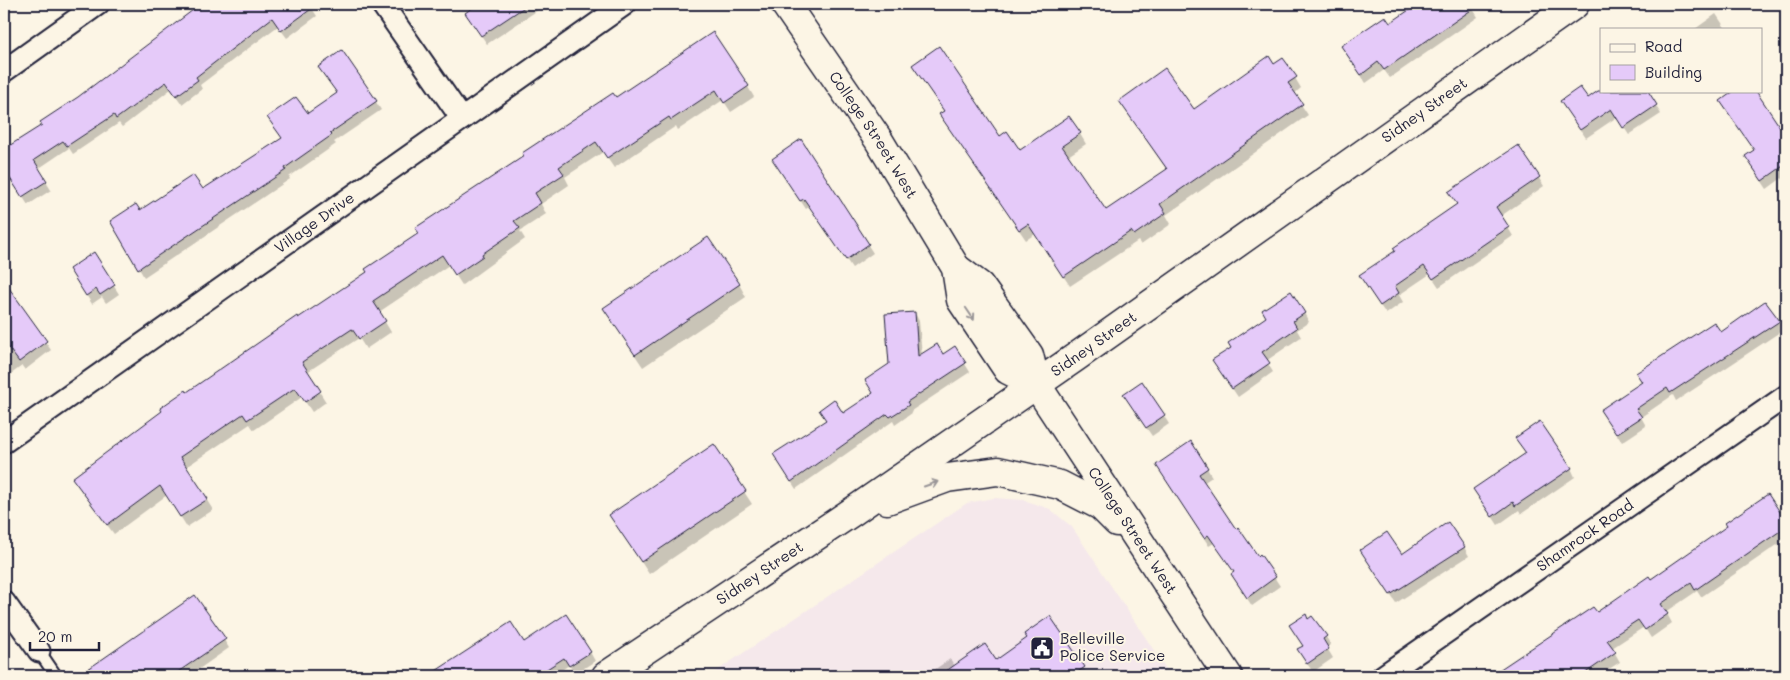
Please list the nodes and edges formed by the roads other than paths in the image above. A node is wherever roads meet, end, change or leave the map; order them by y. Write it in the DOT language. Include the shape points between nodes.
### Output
graph roads {
  1 [pos="98,4"];
  2 [pos="382,4"];
  3 [pos="625,4"];
  4 [pos="785,4"];
  5 [pos="1575,4"];
  6 [pos="4,71"];
  7 [pos="462,119"];
  8 [pos="1036,384"];
  9 [pos="1786,396"];
  10 [pos="4,442"];
  11 [pos="852,512"];
  12 [pos="1141,546"];
  13 [pos="4,602"];
  14 [pos="39,651"];
  15 [pos="56,676"];
  16 [pos="606,676"];
  17 [pos="1228,676"];
  18 [pos="1383,676"];
  1 -- 6 [label="street"];
  2 -- 7 [label="street"];
  3 -- 7 [label="street, Village Drive"];
  4 -- 8 [label="main road, College Street West" via="878,139 956,268 980,286 1029,355"];
  5 -- 8 [label="main road, Sidney Street"];
  7 -- 10 [label="street, Village Drive"];
  8 -- 11 [label="main road, Sidney Street"];
  8 -- 12 [label="main road, College Street West"];
  9 -- 18 [label="street, Shamrock Road"];
  11 -- 12 [label="main road, one-way" via="947,478 998,471 1060,486 1100,506"];
  11 -- 16 [label="main road, Sidney Street"];
  12 -- 17 [label="main road, College Street West"];
  13 -- 14 [label="street"];
  14 -- 15 [label="lane"];
}
